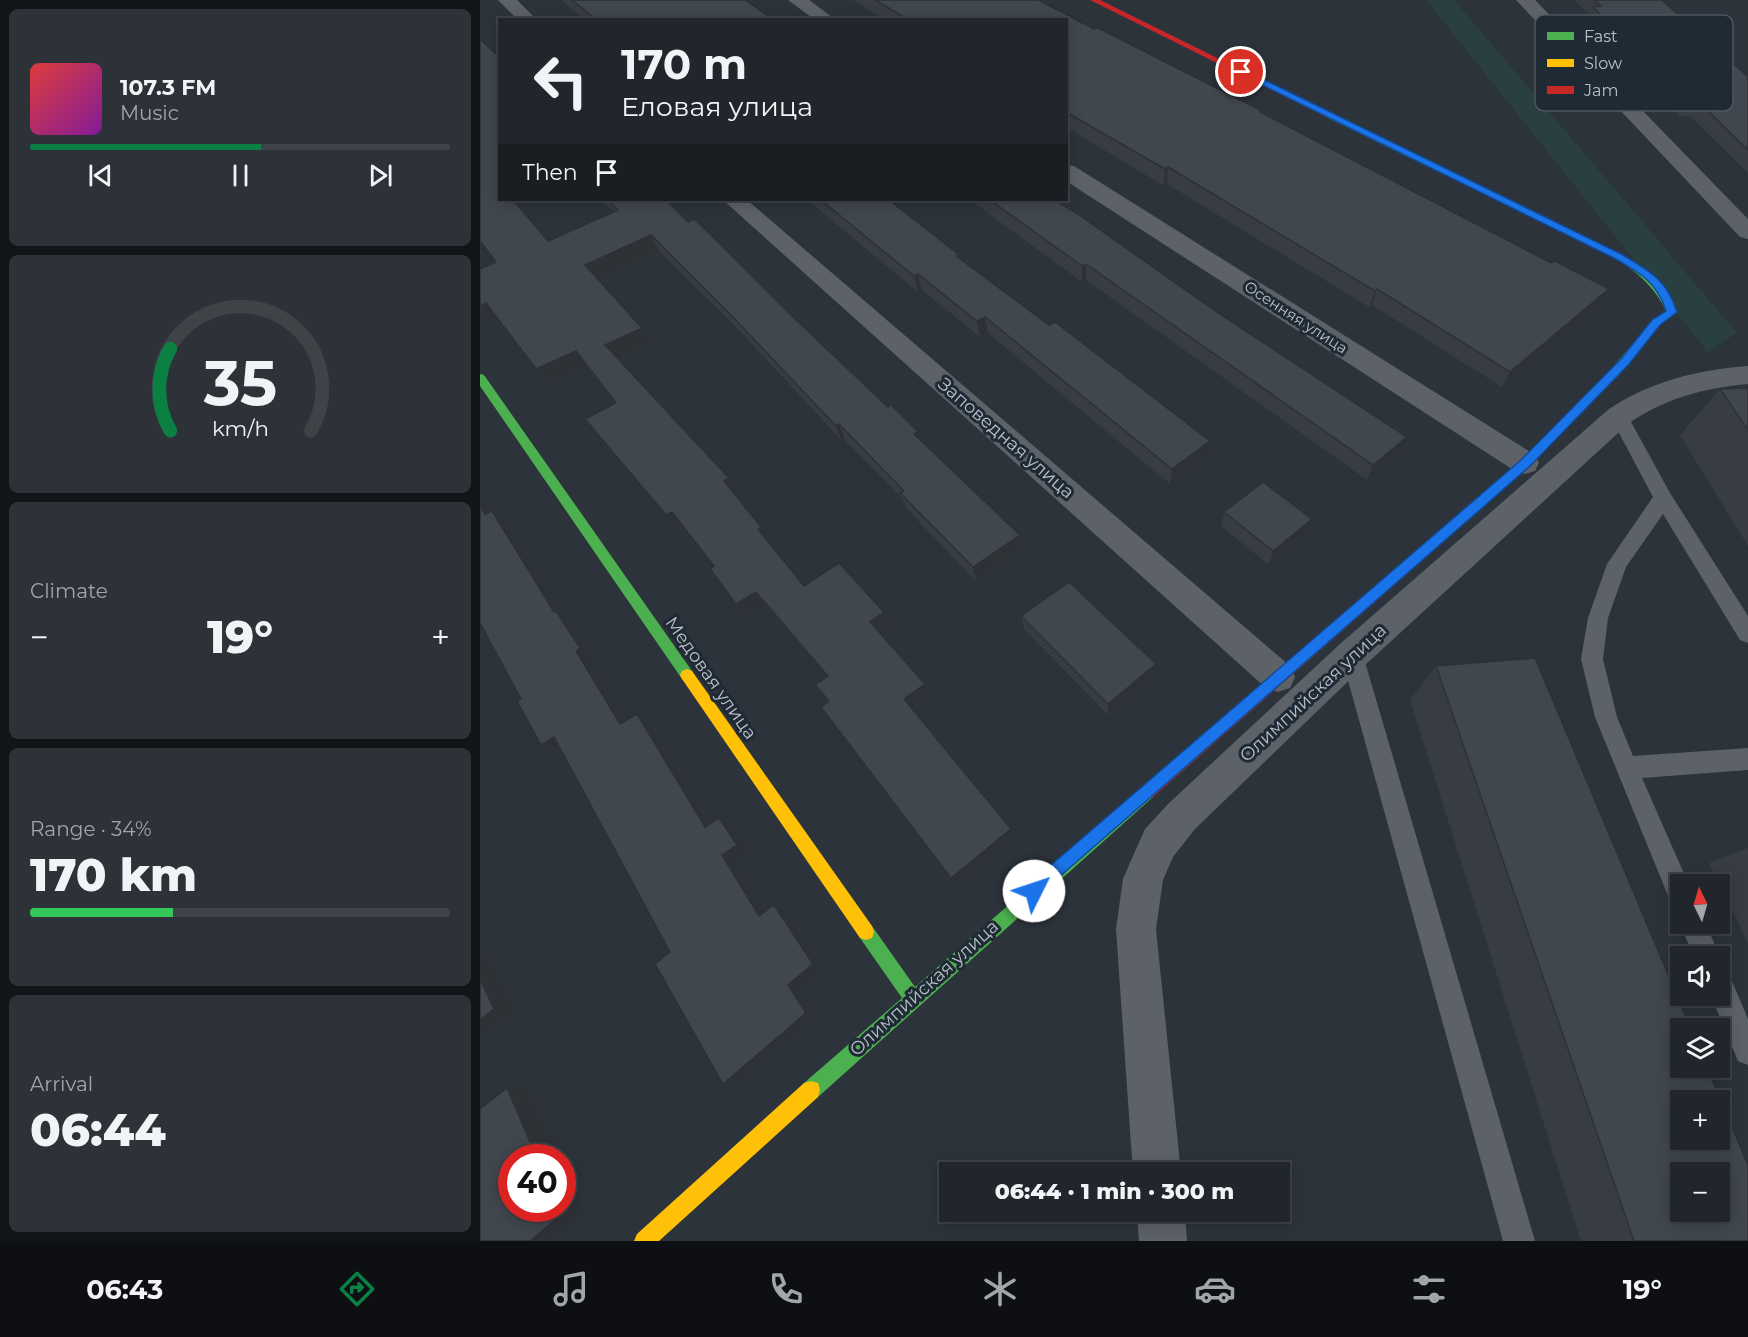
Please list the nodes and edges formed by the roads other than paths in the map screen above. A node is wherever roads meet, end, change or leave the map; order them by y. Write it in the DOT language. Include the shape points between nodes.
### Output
graph roads {
  1 [pos="507,0"];
  2 [pos="797,0"];
  3 [pos="1094,0"];
  4 [pos="1525,0"];
  5 [pos="1539,15"];
  6 [pos="527,18"];
  7 [pos="825,18"];
  8 [pos="1631,111"];
  9 [pos="1068,172"];
  10 [pos="735,201"];
  11 [pos="1748,201"];
  12 [pos="1719,203"];
  13 [pos="1748,232"];
  14 [pos="1748,375"];
  15 [pos="480,378"];
  16 [pos="1619,416"];
  17 [pos="1525,464"];
  18 [pos="1664,498"];
  19 [pos="1748,634"];
  20 [pos="1352,655"];
  21 [pos="1278,677"];
  22 [pos="1748,759"];
  23 [pos="1626,768"];
  24 [pos="1671,874"];
  25 [pos="912,998"];
  26 [pos="1729,1006"];
  27 [pos="1748,1051"];
  28 [pos="1156,1162"];
  29 [pos="1162,1222"];
  30 [pos="644,1241"];
  31 [pos="1163,1241"];
  32 [pos="1518,1241"];
  1 -- 6 [label="street"];
  2 -- 7 [label="street"];
  3 -- 17 [label="street, Олимпийская улица" via="1618,256 1665,292 1672,312 1656,323 1625,362"];
  4 -- 5 [label="street"];
  8 -- 12 [label="street"];
  9 -- 17 [label="street, Осенняя улица"];
  10 -- 21 [label="street, Заповедная улица"];
  11 -- 12 [label="street"];
  12 -- 13 [label="street"];
  14 -- 16 [label="street, Олимпийская улица" via="1668,389 1640,400"];
  15 -- 25 [label="street, Медовая улица"];
  16 -- 18 [label="lane"];
  16 -- 20 [label="street, Олимпийская улица"];
  17 -- 21 [label="street, Олимпийская улица"];
  18 -- 19 [label="lane"];
  18 -- 23 [label="lane" via="1617,564 1598,618 1592,659 1606,717"];
  20 -- 28 [label="street, Олимпийская улица" via="1182,816 1158,843 1143,879 1136,929"];
  20 -- 32 [label="lane"];
  21 -- 25 [label="street, Олимпийская улица"];
  22 -- 23 [label="lane"];
  23 -- 24 [label="lane"];
  25 -- 30 [label="street, Олимпийская улица"];
  26 -- 27 [label="lane"];
  29 -- 31 [label="street"];
}
